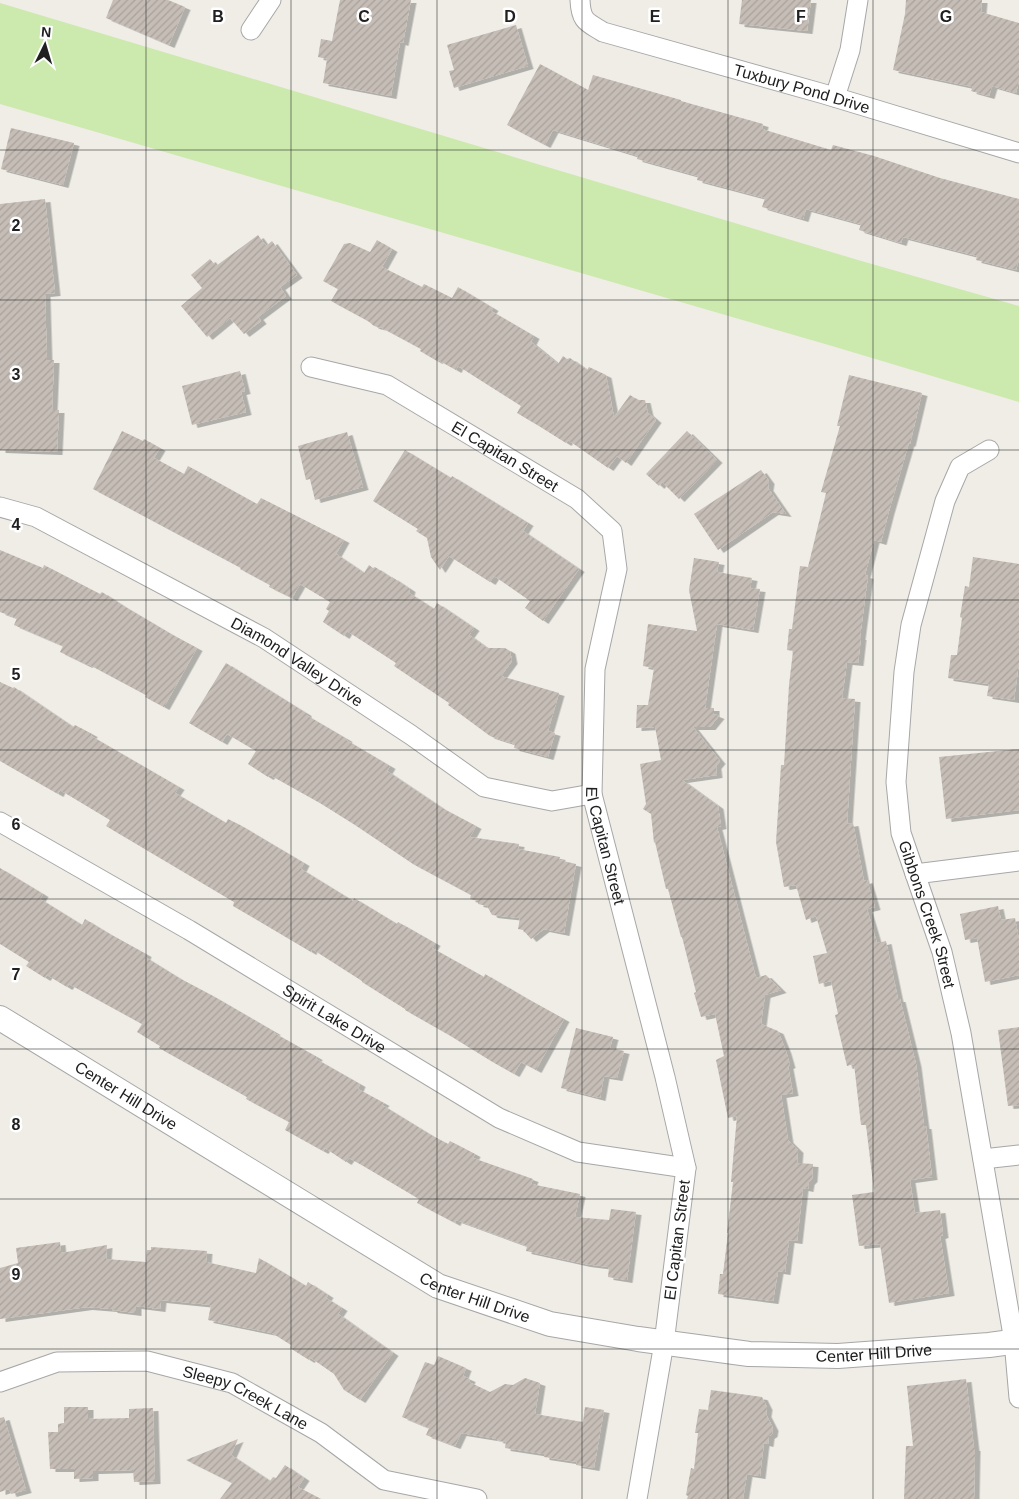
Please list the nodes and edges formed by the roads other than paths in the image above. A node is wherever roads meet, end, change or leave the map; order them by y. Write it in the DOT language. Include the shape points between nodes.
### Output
graph roads {
  1 [pos="271,0"];
  2 [pos="580,0"];
  3 [pos="858,0"];
  4 [pos="251,30"];
  5 [pos="835,97"];
  6 [pos="1019,153"];
  7 [pos="310,367"];
  8 [pos="989,450"];
  9 [pos="0,507"];
  10 [pos="592,794"];
  11 [pos="0,822"];
  12 [pos="1019,861"];
  13 [pos="915,874"];
  14 [pos="0,1018"];
  15 [pos="1019,1155"];
  16 [pos="983,1159"];
  17 [pos="686,1168"];
  18 [pos="1016,1341"];
  19 [pos="664,1343"];
  20 [pos="0,1382"];
  21 [pos="1019,1398"];
  22 [pos="477,1499"];
  23 [pos="636,1499"];
  1 -- 4 [label="street"];
  2 -- 5 [label="street, Tuxbury Pond Drive" via="585,21 604,32"];
  3 -- 5 [label="street" via="850,50"];
  5 -- 6 [label="street, Tuxbury Pond Drive"];
  7 -- 10 [label="street, El Capitan Street" via="387,385 577,498 612,531 617,569 595,669"];
  8 -- 13 [label="street, Gibbons Creek Street" via="960,467 945,501 911,625 896,782 901,833"];
  9 -- 10 [label="street, Diamond Valley Drive" via="36,518 264,638 484,787 552,801"];
  10 -- 17 [label="street, El Capitan Street"];
  11 -- 17 [label="street, Spirit Lake Drive" via="189,930 499,1118 578,1152"];
  12 -- 13 [label="street"];
  13 -- 16 [label="street, Gibbons Creek Street" via="942,952 959,1024"];
  14 -- 19 [label="street, Center Hill Drive" via="438,1286 550,1324"];
  15 -- 16 [label="street"];
  16 -- 18 [label="street, Gibbons Creek Street"];
  17 -- 19 [label="street, El Capitan Street"];
  18 -- 19 [label="street, Center Hill Drive" via="838,1356 749,1354"];
  18 -- 21 [label="street, Gibbons Creek Street"];
  19 -- 23 [label="street, El Capitan Street"];
  20 -- 22 [label="street, Sleepy Creek Lane" via="57,1362 147,1361 232,1383 321,1433 384,1480"];
}
